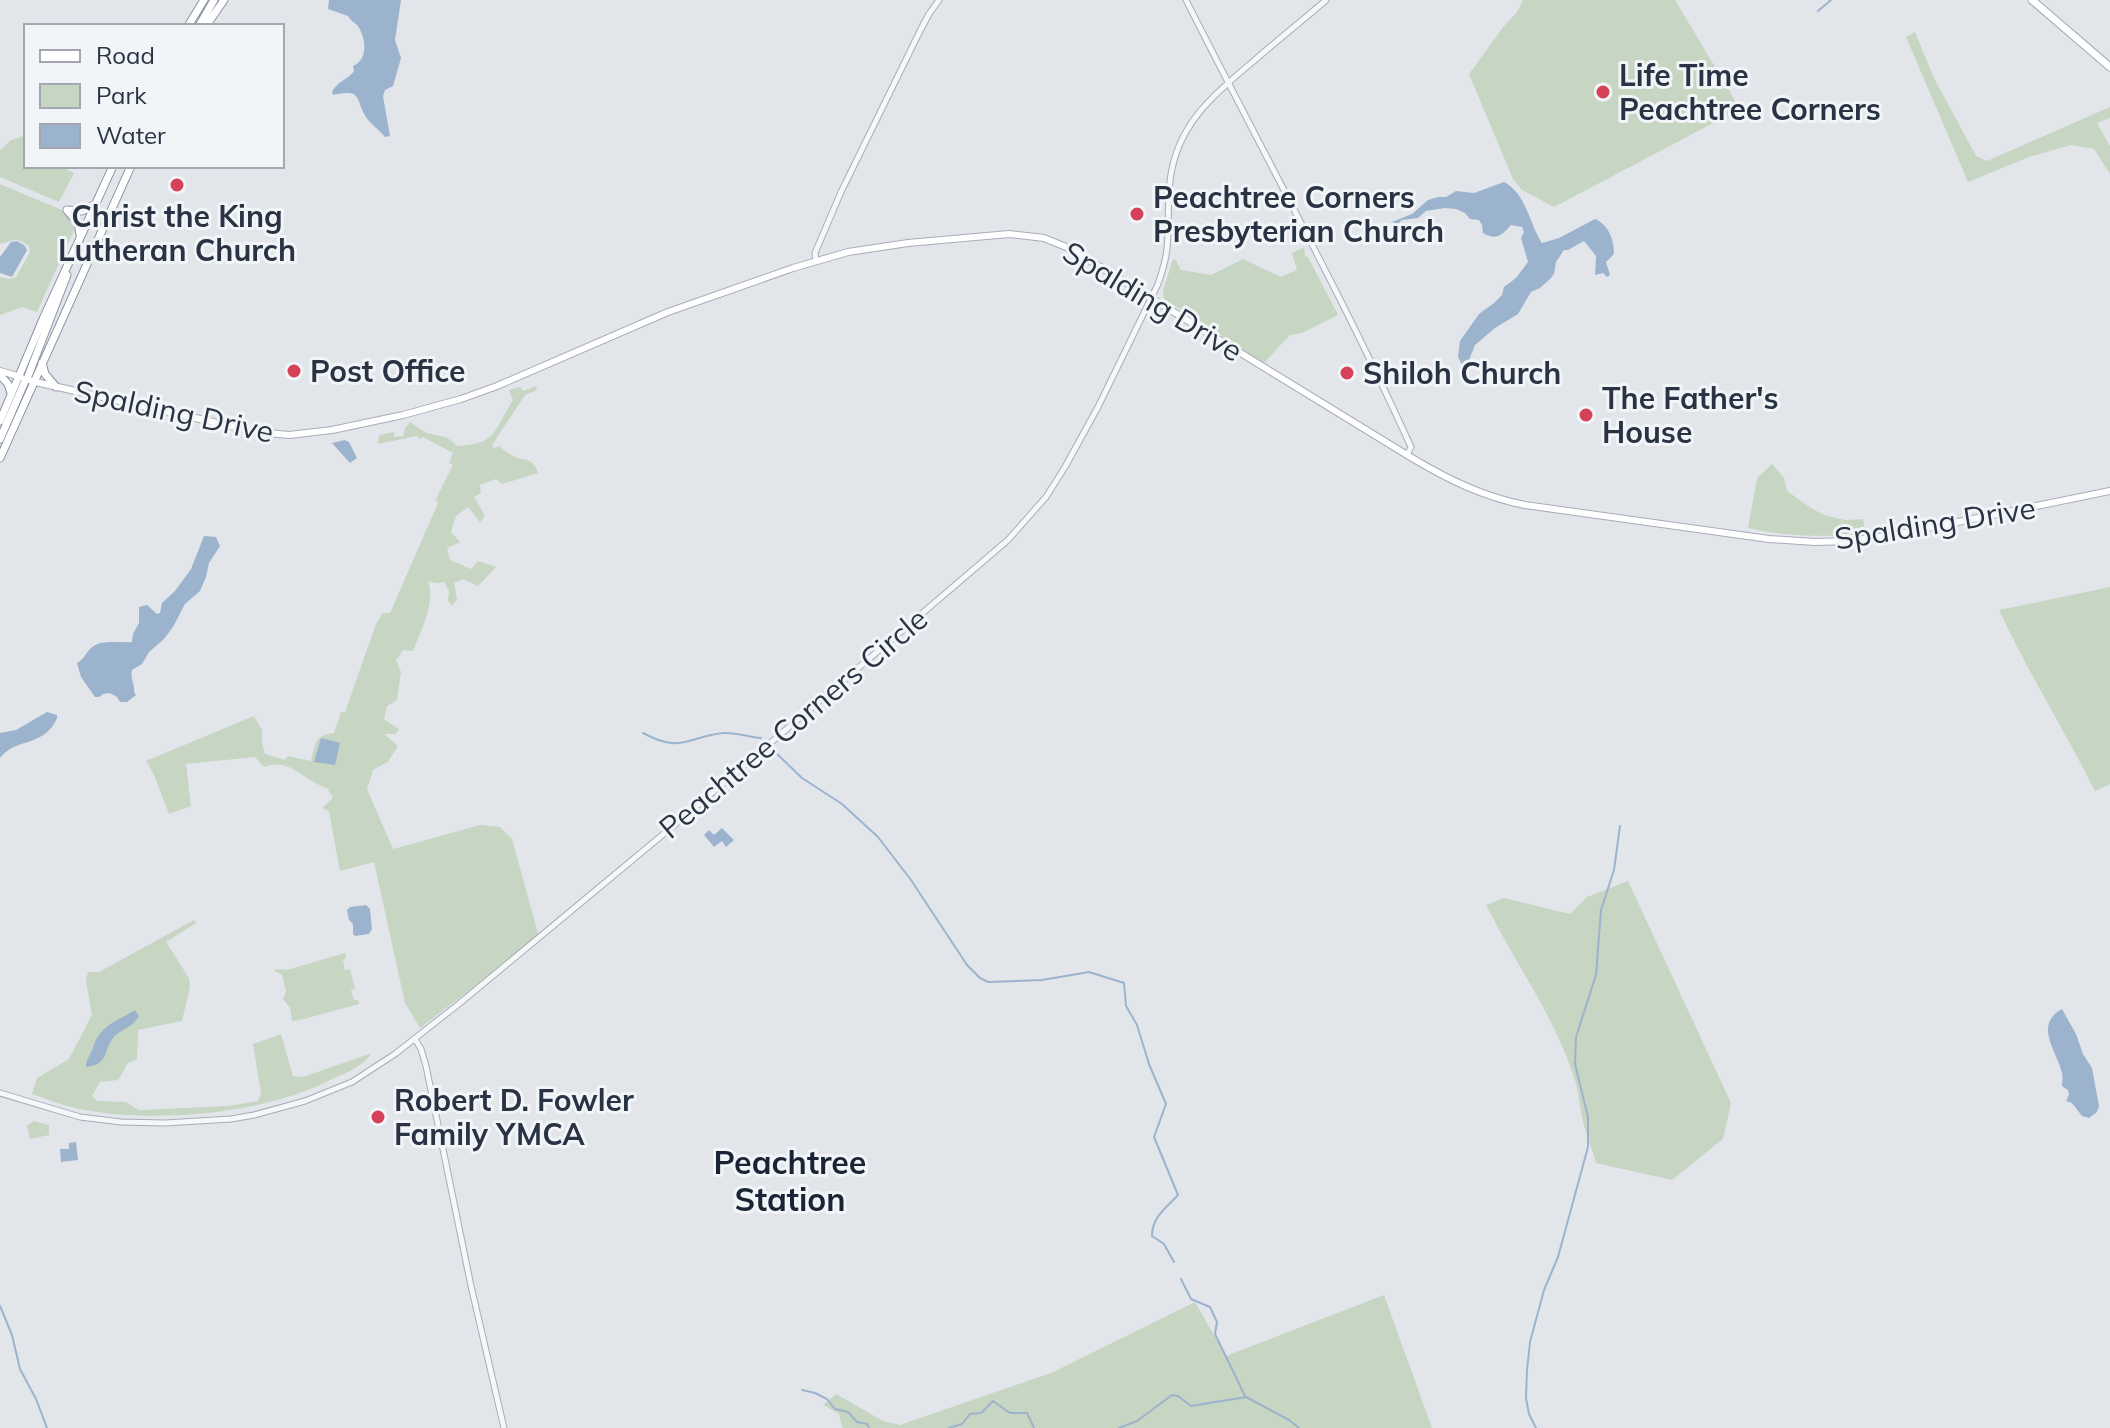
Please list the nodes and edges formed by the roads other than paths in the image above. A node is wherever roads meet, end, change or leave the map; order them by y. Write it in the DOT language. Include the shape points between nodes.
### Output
graph roads {
  1 [pos="204,0"];
  2 [pos="214,0"];
  3 [pos="224,0"];
  4 [pos="939,0"];
  5 [pos="1186,0"];
  6 [pos="1326,0"];
  7 [pos="2032,0"];
  8 [pos="189,24"];
  9 [pos="200,24"];
  10 [pos="207,24"];
  11 [pos="2110,67"];
  12 [pos="1228,82"];
  13 [pos="112,168"];
  14 [pos="130,168"];
  15 [pos="97,203"];
  16 [pos="80,240"];
  17 [pos="816,261"];
  18 [pos="1152,299"];
  19 [pos="42,363"];
  20 [pos="0,373"];
  21 [pos="26,379"];
  22 [pos="56,387"];
  23 [pos="12,396"];
  24 [pos="0,421"];
  25 [pos="0,439"];
  26 [pos="1407,455"];
  27 [pos="0,458"];
  28 [pos="2110,491"];
  29 [pos="415,1039"];
  30 [pos="0,1093"];
  31 [pos="504,1428"];
  1 -- 8 [label="main road"];
  2 -- 9 [label="main road"];
  3 -- 10 [label="main road"];
  4 -- 17 [label="street" via="841,192"];
  5 -- 12 [label="street"];
  6 -- 12 [label="street, Peachtree Corners Circle"];
  7 -- 11 [label="main road"];
  12 -- 18 [label="street, Peachtree Corners Circle" via="1188,127 1173,161 1168,246"];
  12 -- 26 [label="street" via="1380,379 1411,447"];
  13 -- 15 [label="main road"];
  14 -- 19 [label="main road"];
  15 -- 16 [label="main road"];
  15 -- 16 [label="main road" via="82,211 67,210 79,226"];
  16 -- 21 [label="main road"];
  17 -- 18 [label="main road, Spalding Drive" via="908,243 1031,236 1071,249"];
  17 -- 22 [label="main road, Spalding Drive" via="668,312 471,396 332,430 258,432"];
  18 -- 26 [label="main road, Spalding Drive"];
  18 -- 29 [label="street, Peachtree Corners Circle" via="1065,467 1008,540"];
  19 -- 21 [label="main road"];
  19 -- 22 [label="main road"];
  20 -- 21 [label="main road, Spalding Drive"];
  20 -- 23 [label="main road"];
  21 -- 22 [label="main road, Spalding Drive"];
  21 -- 23 [label="main road"];
  21 -- 25 [label="main road"];
  21 -- 27 [label="main road"];
  23 -- 24 [label="main road"];
  26 -- 28 [label="main road, Spalding Drive" via="1459,485 1499,500 1815,542 1894,535"];
  29 -- 30 [label="street, Peachtree Corners Circle" via="352,1082 277,1110 231,1119 121,1122 80,1117"];
  29 -- 31 [label="street" via="426,1066"];
}
